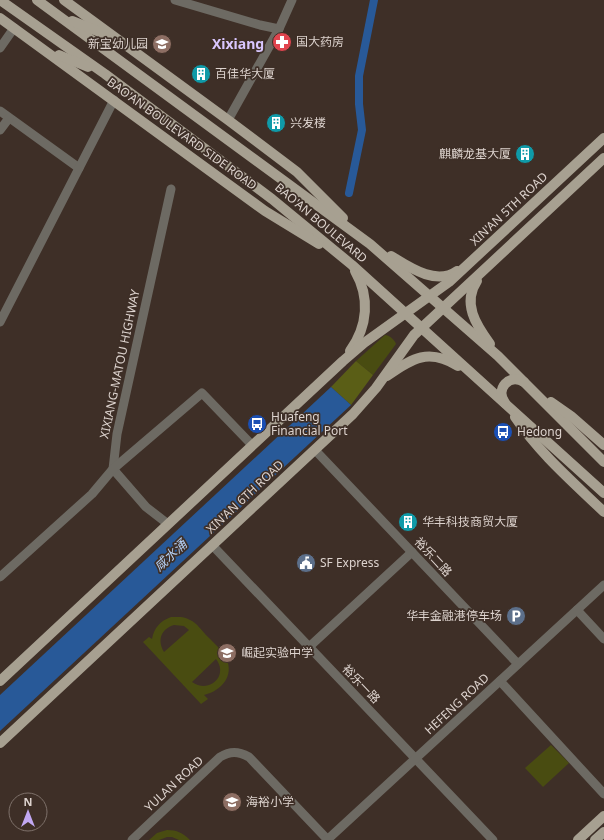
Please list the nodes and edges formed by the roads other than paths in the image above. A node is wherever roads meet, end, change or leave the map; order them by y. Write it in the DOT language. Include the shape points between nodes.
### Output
graph roads {
  1 [pos="0,0"];
  2 [pos="37,0"];
  3 [pos="64,0"];
  4 [pos="175,0"];
  5 [pos="292,0"];
  6 [pos="59,16"];
  7 [pos="0,18"];
  8 [pos="12,27"];
  9 [pos="279,29"];
  10 [pos="118,39"];
  11 [pos="0,48"];
  12 [pos="42,48"];
  13 [pos="105,74"];
  14 [pos="114,100"];
  15 [pos="0,111"];
  16 [pos="9,118"];
  17 [pos="228,120"];
  18 [pos="0,130"];
  19 [pos="604,138"];
  20 [pos="604,158"];
  21 [pos="79,168"];
  22 [pos="171,189"];
  23 [pos="370,244"];
  24 [pos="473,261"];
  25 [pos="352,265"];
  26 [pos="485,269"];
  27 [pos="429,296"];
  28 [pos="442,308"];
  29 [pos="406,314"];
  30 [pos="0,322"];
  31 [pos="422,328"];
  32 [pos="498,356"];
  33 [pos="343,361"];
  34 [pos="383,380"];
  35 [pos="481,380"];
  36 [pos="526,383"];
  37 [pos="505,403"];
  38 [pos="252,445"];
  39 [pos="604,445"];
  40 [pos="315,450"];
  41 [pos="604,462"];
  42 [pos="113,469"];
  43 [pos="604,493"];
  44 [pos="604,512"];
  45 [pos="168,524"];
  46 [pos="212,545"];
  47 [pos="412,552"];
  48 [pos="0,577"];
  49 [pos="604,585"];
  50 [pos="577,610"];
  51 [pos="604,639"];
  52 [pos="309,647"];
  53 [pos="518,664"];
  54 [pos="0,681"];
  55 [pos="500,681"];
  56 [pos="0,743"];
  57 [pos="415,759"];
  58 [pos="604,794"];
  59 [pos="604,816"];
  60 [pos="604,832"];
  61 [pos="132,840"];
  62 [pos="327,840"];
  63 [pos="493,840"];
  64 [pos="578,840"];
  65 [pos="595,840"];
  1 -- 13 [label="main road, BAO'AN BOULEVARD"];
  2 -- 6 [label="main road, BAO'AN BOULEVARD"];
  3 -- 10 [label="main road"];
  4 -- 9 [label="street"];
  5 -- 9 [label="street"];
  6 -- 10 [label="main road"];
  6 -- 23 [label="main road, BAO'AN BOULEVARD"];
  7 -- 8 [label="main road, BAO'AN BOULEVARD SIDE ROAD"];
  8 -- 11 [label="street"];
  8 -- 12 [label="main road, BAO'AN BOULEVARD SIDE ROAD"];
  9 -- 17 [label="street"];
  10 -- 17 [label="main road"];
  12 -- 13 [label="main road"];
  12 -- 14 [label="main road, BAO'AN BOULEVARD SIDE ROAD"];
  13 -- 25 [label="main road, BAO'AN BOULEVARD" via="272,199"];
  14 -- 21 [label="street"];
  14 -- 25 [label="main road, BAO'AN BOULEVARD SIDE ROAD" via="265,211"];
  15 -- 16 [label="street"];
  16 -- 18 [label="street"];
  16 -- 21 [label="street"];
  17 -- 23 [label="main road" via="308,182"];
  19 -- 24 [label="main road, XIN'AN 5TH ROAD"];
  20 -- 26 [label="main road"];
  21 -- 30 [label="street"];
  22 -- 42 [label="street, XIXIANG-MATOU HIGHWAY" via="117,434"];
  23 -- 24 [label="main road" via="412,269 434,276 454,273"];
  23 -- 27 [label="main road, BAO'AN BOULEVARD"];
  24 -- 27 [label="main road, XIN'AN 5TH ROAD"];
  25 -- 29 [label="main road, BAO'AN BOULEVARD"];
  25 -- 33 [label="main road" via="362,285 366,310 357,340"];
  26 -- 28 [label="main road"];
  26 -- 32 [label="main road" via="471,292 470,303 480,329"];
  27 -- 28 [label="main road, BAO'AN BOULEVARD"];
  27 -- 29 [label="main road"];
  28 -- 31 [label="main road, XIN'AN 6TH ROAD"];
  28 -- 32 [label="main road, BAO'AN BOULEVARD"];
  29 -- 31 [label="main road, BAO'AN BOULEVARD"];
  29 -- 33 [label="main road"];
  31 -- 34 [label="main road, XIN'AN 6TH ROAD" via="408,342"];
  31 -- 35 [label="main road, BAO'AN BOULEVARD"];
  32 -- 36 [label="main road, BAO'AN BOULEVARD"];
  33 -- 38 [label="main road"];
  34 -- 35 [label="main road" via="407,362 431,356 448,360"];
  34 -- 40 [label="main road, XIN'AN 6TH ROAD" via="361,406"];
  35 -- 37 [label="main road, BAO'AN BOULEVARD"];
  36 -- 37 [label="main road" via="516,379 506,382 501,392"];
  36 -- 39 [label="main road" via="571,416"];
  36 -- 41 [label="main road, BAO'AN BOULEVARD"];
  37 -- 43 [label="main road, BAO'AN BOULEVARD"];
  37 -- 44 [label="main road" via="540,451"];
  38 -- 42 [label="street" via="202,393"];
  38 -- 45 [label="main road"];
  40 -- 46 [label="main road, XIN'AN 6TH ROAD"];
  40 -- 47 [label="street, 裕乐二路"];
  42 -- 45 [label="street" via="146,507"];
  42 -- 48 [label="street" via="92,494"];
  45 -- 54 [label="main road"];
  46 -- 52 [label="street, 裕乐一路"];
  46 -- 56 [label="main road, XIN'AN 6TH ROAD"];
  47 -- 52 [label="street"];
  47 -- 53 [label="street, 裕乐二路"];
  49 -- 50 [label="street, HEFENG ROAD"];
  50 -- 51 [label="street"];
  50 -- 53 [label="street, HEFENG ROAD"];
  52 -- 57 [label="street, 裕乐一路"];
  53 -- 55 [label="street, HEFENG ROAD"];
  55 -- 57 [label="street, HEFENG ROAD"];
  55 -- 58 [label="street"];
  57 -- 62 [label="street, HEFENG ROAD"];
  57 -- 63 [label="street, 裕乐一路"];
  59 -- 64 [label="main road"];
  60 -- 65 [label="main road"];
  61 -- 62 [label="street, YULAN ROAD" via="220,757 236,752 249,757"];
}
